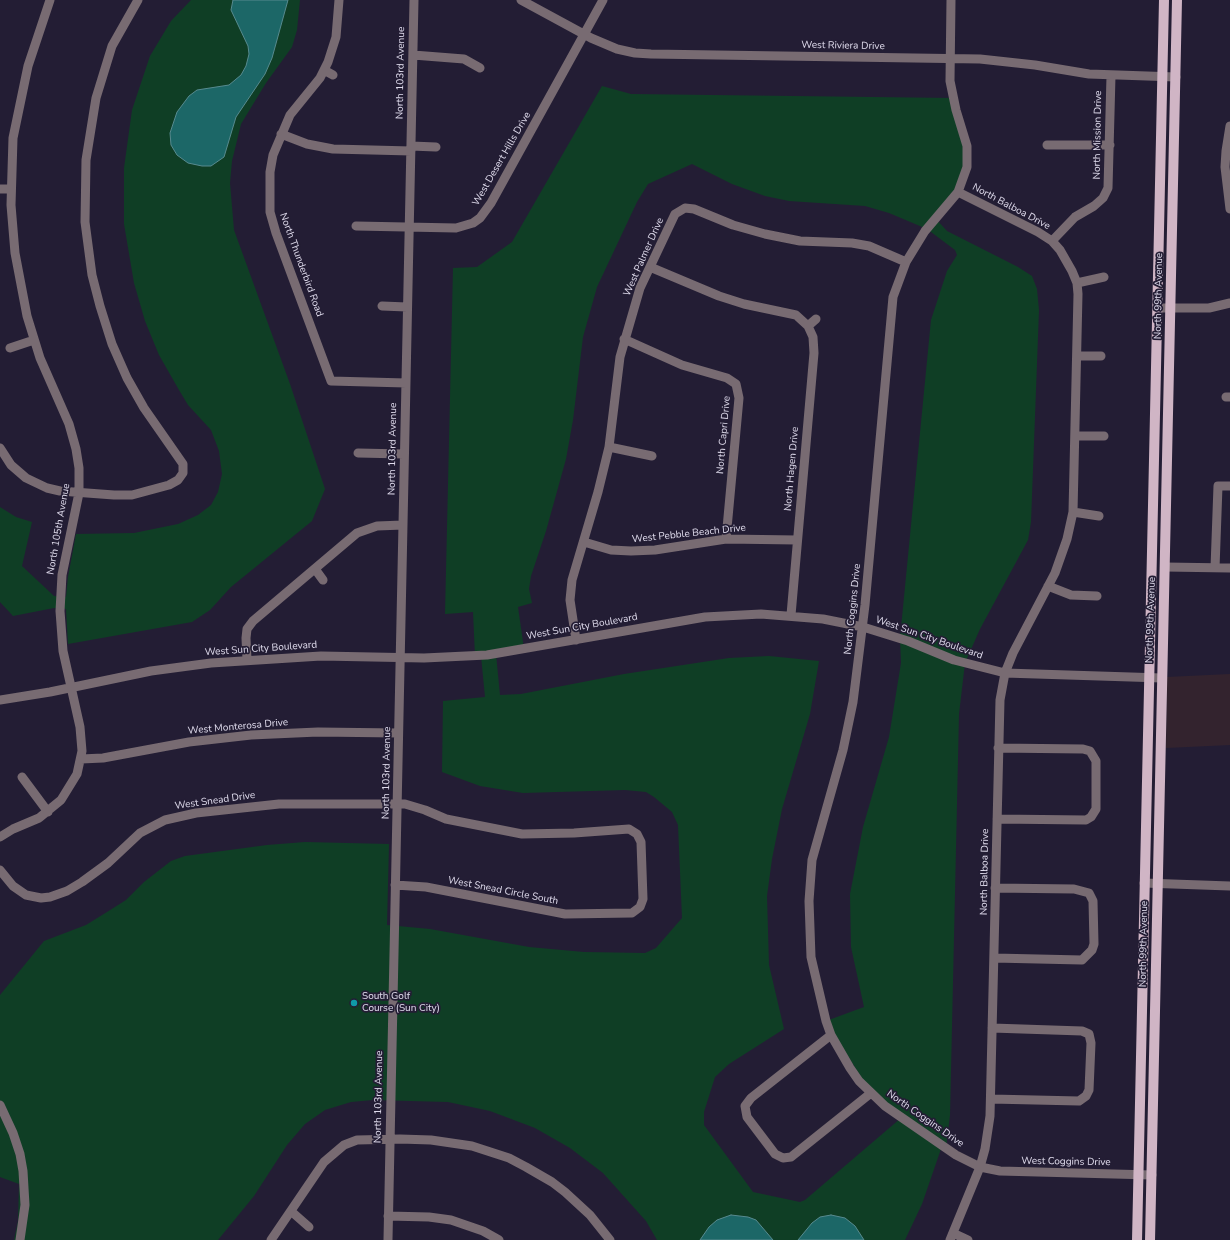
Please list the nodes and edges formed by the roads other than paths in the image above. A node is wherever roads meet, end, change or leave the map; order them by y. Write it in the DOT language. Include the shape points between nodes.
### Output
graph roads {
  1 [pos="50,0"];
  2 [pos="138,0"];
  3 [pos="339,0"];
  4 [pos="414,0"];
  5 [pos="521,0"];
  6 [pos="603,0"];
  7 [pos="951,0"];
  8 [pos="1164,0"];
  9 [pos="1177,0"];
  10 [pos="584,34"];
  11 [pos="413,55"];
  12 [pos="950,58"];
  13 [pos="480,68"];
  14 [pos="324,70"];
  15 [pos="333,75"];
  16 [pos="1111,76"];
  17 [pos="1162,77"];
  18 [pos="1176,77"];
  19 [pos="1230,126"];
  20 [pos="281,134"];
  21 [pos="1047,145"];
  22 [pos="1110,146"];
  23 [pos="436,147"];
  24 [pos="411,148"];
  25 [pos="0,189"];
  26 [pos="12,189"];
  27 [pos="958,192"];
  28 [pos="1230,209"];
  29 [pos="356,226"];
  30 [pos="409,227"];
  31 [pos="1052,241"];
  32 [pos="906,262"];
  33 [pos="650,267"];
  34 [pos="1104,277"];
  35 [pos="1077,283"];
  36 [pos="1230,303"];
  37 [pos="382,306"];
  38 [pos="407,307"];
  39 [pos="1157,308"];
  40 [pos="1170,308"];
  41 [pos="816,319"];
  42 [pos="808,326"];
  43 [pos="624,339"];
  44 [pos="34,340"];
  45 [pos="10,348"];
  46 [pos="1077,356"];
  47 [pos="1101,356"];
  48 [pos="406,383"];
  49 [pos="1075,436"];
  50 [pos="1104,436"];
  51 [pos="609,447"];
  52 [pos="0,448"];
  53 [pos="358,453"];
  54 [pos="404,454"];
  55 [pos="652,456"];
  56 [pos="1230,486"];
  57 [pos="79,493"];
  58 [pos="1074,512"];
  59 [pos="1099,516"];
  60 [pos="403,525"];
  61 [pos="726,538"];
  62 [pos="797,540"];
  63 [pos="584,542"];
  64 [pos="1165,567"];
  65 [pos="1215,568"];
  66 [pos="1230,568"];
  67 [pos="315,569"];
  68 [pos="323,580"];
  69 [pos="1048,586"];
  70 [pos="1097,596"];
  71 [pos="791,615"];
  72 [pos="1150,622"];
  73 [pos="1163,622"];
  74 [pos="863,627"];
  75 [pos="576,640"];
  76 [pos="400,658"];
  77 [pos="247,660"];
  78 [pos="1005,673"];
  79 [pos="1149,677"];
  80 [pos="1162,678"];
  81 [pos="71,688"];
  82 [pos="0,700"];
  83 [pos="398,733"];
  84 [pos="998,748"];
  85 [pos="81,759"];
  86 [pos="22,777"];
  87 [pos="1146,802"];
  88 [pos="1160,802"];
  89 [pos="397,804"];
  90 [pos="48,812"];
  91 [pos="997,819"];
  92 [pos="0,837"];
  93 [pos="0,870"];
  94 [pos="642,870"];
  95 [pos="1144,883"];
  96 [pos="1157,884"];
  97 [pos="395,886"];
  98 [pos="1230,886"];
  99 [pos="995,888"];
  100 [pos="994,958"];
  101 [pos="992,1028"];
  102 [pos="831,1035"];
  103 [pos="871,1093"];
  104 [pos="991,1099"];
  105 [pos="0,1105"];
  106 [pos="390,1139"];
  107 [pos="980,1167"];
  108 [pos="1139,1174"];
  109 [pos="1152,1174"];
  110 [pos="292,1212"];
  111 [pos="388,1216"];
  112 [pos="309,1227"];
  113 [pos="952,1237"];
  114 [pos="20,1240"];
  115 [pos="271,1240"];
  116 [pos="388,1240"];
  117 [pos="499,1240"];
  118 [pos="610,1240"];
  119 [pos="968,1240"];
  120 [pos="1137,1240"];
  121 [pos="1150,1240"];
  1 -- 26 [label="street, North 105th Avenue" via="28,66 13,138"];
  2 -- 57 [label="street" via="112,46 96,98 86,160 85,222 93,280 112,344 144,408 181,460 184,469 178,480 143,493 114,496"];
  3 -- 14 [label="street, North Thunderbird Road" via="336,37"];
  4 -- 11 [label="street, North 103rd Avenue"];
  5 -- 10 [label="street, West Riviera Drive"];
  6 -- 10 [label="street, West Desert Hills Drive"];
  7 -- 12 [label="street, North Coggins Drive"];
  8 -- 17 [label="main road, North 99th Avenue"];
  9 -- 18 [label="main road, North 99th Avenue"];
  10 -- 12 [label="street, West Riviera Drive" via="617,49 651,54"];
  10 -- 30 [label="street, West Desert Hills Drive" via="491,203 480,218 456,228"];
  11 -- 13 [label="street" via="464,60"];
  11 -- 24 [label="street, North 103rd Avenue"];
  12 -- 16 [label="street, West Riviera Drive" via="1001,61"];
  12 -- 27 [label="street, North Coggins Drive" via="953,98 967,146 967,167"];
  14 -- 15 [label="street"];
  14 -- 20 [label="street, North Thunderbird Road" via="290,115"];
  16 -- 17 [label="street, West Riviera Drive"];
  16 -- 22 [label="street, North Mission Drive"];
  17 -- 18 [label="street, West Riviera Drive"];
  17 -- 39 [label="main road, North 99th Avenue"];
  18 -- 40 [label="main road, North 99th Avenue"];
  19 -- 28 [label="street" via="1225,167"];
  20 -- 24 [label="street" via="325,148"];
  20 -- 48 [label="street, North Thunderbird Road" via="270,172 270,212 331,381"];
  21 -- 22 [label="street"];
  22 -- 31 [label="street, North Mission Drive" via="1108,188 1103,198 1075,217"];
  23 -- 24 [label="street"];
  24 -- 30 [label="street, North 103rd Avenue"];
  25 -- 26 [label="street"];
  26 -- 44 [label="street, North 105th Avenue" via="12,223 18,272"];
  27 -- 31 [label="street, North Balboa Drive"];
  27 -- 32 [label="street, North Coggins Drive" via="925,231"];
  29 -- 30 [label="street, West Desert Hills Drive"];
  30 -- 38 [label="street, North 103rd Avenue"];
  31 -- 35 [label="street, North Balboa Drive" via="1066,259"];
  32 -- 33 [label="street, West Palmer Drive" via="864,245 800,241 765,234 685,208 675,214"];
  32 -- 74 [label="street, North Coggins Drive" via="893,297 890,321"];
  33 -- 42 [label="street" via="719,296 796,315"];
  33 -- 43 [label="street, West Palmer Drive" via="640,288"];
  34 -- 35 [label="street"];
  35 -- 46 [label="street, North Balboa Drive"];
  36 -- 40 [label="street" via="1209,308"];
  37 -- 38 [label="street"];
  38 -- 48 [label="street, North 103rd Avenue"];
  39 -- 40 [label="street"];
  39 -- 72 [label="main road, North 99th Avenue"];
  40 -- 64 [label="main road, North 99th Avenue"];
  41 -- 42 [label="street"];
  42 -- 62 [label="street, North Hagen Drive" via="815,346"];
  43 -- 51 [label="street, West Palmer Drive"];
  43 -- 61 [label="street, North Capri Drive" via="682,365 727,378 736,384 740,398"];
  44 -- 45 [label="street"];
  44 -- 57 [label="street, North 105th Avenue" via="74,439 79,468"];
  46 -- 47 [label="street"];
  46 -- 49 [label="street, North Balboa Drive"];
  48 -- 54 [label="street, North 103rd Avenue"];
  49 -- 50 [label="street"];
  49 -- 58 [label="street, North Balboa Drive"];
  51 -- 55 [label="street"];
  51 -- 63 [label="street, West Palmer Drive"];
  52 -- 57 [label="street" via="18,472 35,483 60,491"];
  53 -- 54 [label="street"];
  54 -- 60 [label="street, North 103rd Avenue"];
  56 -- 65 [label="street" via="1218,486"];
  57 -- 81 [label="street, North 105th Avenue" via="66,548 61,586 62,640"];
  58 -- 59 [label="street"];
  58 -- 69 [label="street, North Balboa Drive" via="1060,560"];
  60 -- 67 [label="street" via="377,526 357,533"];
  60 -- 76 [label="street, North 103rd Avenue"];
  61 -- 62 [label="street, West Pebble Beach Drive"];
  61 -- 63 [label="street, West Pebble Beach Drive" via="655,550 631,551 596,547"];
  62 -- 71 [label="street, North Hagen Drive"];
  63 -- 75 [label="street, West Palmer Drive" via="572,580 570,600"];
  64 -- 65 [label="street"];
  64 -- 73 [label="main road, North 99th Avenue"];
  65 -- 66 [label="street"];
  67 -- 68 [label="street"];
  67 -- 77 [label="street" via="253,620 247,629"];
  69 -- 70 [label="street" via="1071,595"];
  69 -- 78 [label="street, North Balboa Drive"];
  71 -- 74 [label="street, West Sun City Boulevard"];
  71 -- 75 [label="street, West Sun City Boulevard" via="705,617"];
  72 -- 73 [label="main road"];
  72 -- 79 [label="main road, North 99th Avenue"];
  73 -- 80 [label="main road, North 99th Avenue"];
  74 -- 78 [label="street, West Sun City Boulevard" via="908,641 954,660"];
  74 -- 102 [label="street, North Coggins Drive" via="850,721 816,844 810,881 811,957 820,1004"];
  75 -- 76 [label="street, West Sun City Boulevard" via="487,655"];
  76 -- 77 [label="street, West Sun City Boulevard" via="321,656"];
  76 -- 83 [label="street, North 103rd Avenue"];
  77 -- 81 [label="street, West Sun City Boulevard" via="151,672"];
  78 -- 79 [label="street, West Sun City Boulevard"];
  78 -- 84 [label="street, North Balboa Drive" via="1000,700"];
  79 -- 80 [label="street, West Sun City Boulevard"];
  79 -- 87 [label="main road, North 99th Avenue"];
  80 -- 88 [label="main road, North 99th Avenue"];
  81 -- 82 [label="street, West Sun City Boulevard"];
  81 -- 85 [label="street, North 105th Avenue" via="82,736"];
  83 -- 85 [label="street, West Monterosa Drive" via="318,732 251,735 184,743 103,758"];
  83 -- 89 [label="street, North 103rd Avenue"];
  84 -- 91 [label="street, North Balboa Drive"];
  84 -- 91 [label="street" via="1090,751 1096,761 1096,810 1086,820"];
  85 -- 90 [label="street, North 105th Avenue" via="67,794"];
  86 -- 90 [label="street"];
  87 -- 88 [label="main road"];
  87 -- 95 [label="main road, North 99th Avenue"];
  88 -- 96 [label="main road, North 99th Avenue"];
  89 -- 93 [label="street, West Snead Drive" via="279,804 179,816 140,833 97,872 50,897 26,895 13,886"];
  89 -- 94 [label="street, West Snead Drive" via="416,807 446,819 522,834 629,829 640,838"];
  89 -- 97 [label="street, North 103rd Avenue"];
  90 -- 92 [label="street, North 105th Avenue"];
  91 -- 99 [label="street, North Balboa Drive"];
  94 -- 97 [label="street, West Snead Circle South" via="643,899 640,907 632,913 617,914 565,914 426,888"];
  95 -- 96 [label="street"];
  95 -- 108 [label="main road, North 99th Avenue"];
  96 -- 98 [label="street"];
  96 -- 109 [label="main road, North 99th Avenue"];
  97 -- 106 [label="street, North 103rd Avenue"];
  99 -- 100 [label="street, North Balboa Drive"];
  99 -- 100 [label="street" via="1082,890 1092,896 1094,944 1082,960"];
  100 -- 101 [label="street, North Balboa Drive"];
  101 -- 104 [label="street, North Balboa Drive"];
  101 -- 104 [label="street" via="1085,1032 1091,1038 1091,1063 1089,1090 1079,1101"];
  102 -- 103 [label="street, North Coggins Drive" via="850,1068"];
  102 -- 103 [label="street" via="751,1098 745,1106 747,1117 775,1154 783,1158 791,1157"];
  103 -- 107 [label="street, North Coggins Drive" via="924,1134"];
  104 -- 107 [label="street, North Balboa Drive" via="988,1133"];
  105 -- 114 [label="street" via="20,1154 23,1171 25,1205"];
  106 -- 110 [label="street" via="357,1140 344,1145 324,1162"];
  106 -- 111 [label="street, North 103rd Avenue"];
  106 -- 118 [label="street" via="451,1142 509,1158 559,1187 590,1216"];
  107 -- 108 [label="street, West Coggins Drive" via="1017,1172"];
  107 -- 113 [label="street, North Balboa Drive"];
  108 -- 109 [label="street, West Coggins Drive"];
  108 -- 120 [label="main road, North 99th Avenue"];
  109 -- 121 [label="main road, North 99th Avenue"];
  110 -- 112 [label="street"];
  110 -- 115 [label="street"];
  111 -- 116 [label="street, North 103rd Avenue"];
  111 -- 117 [label="street" via="451,1220"];
  113 -- 119 [label="street"];
}
